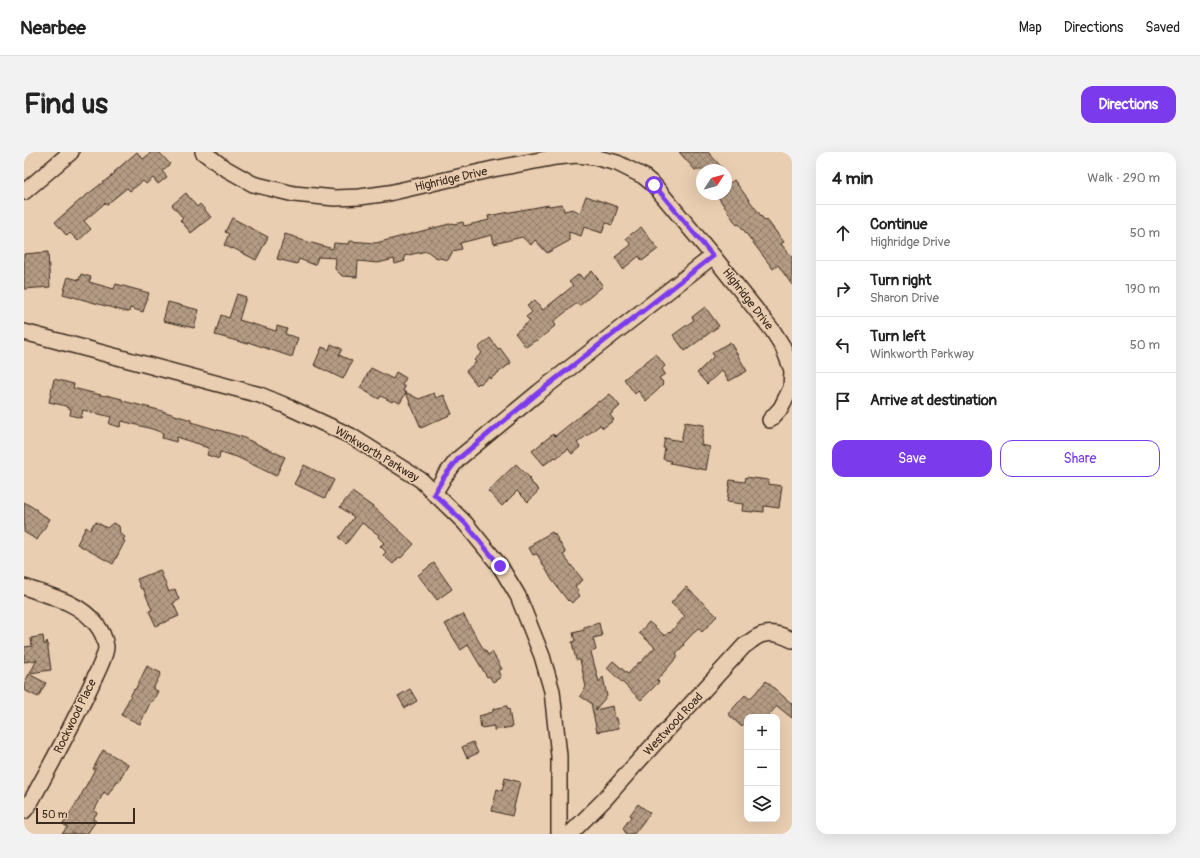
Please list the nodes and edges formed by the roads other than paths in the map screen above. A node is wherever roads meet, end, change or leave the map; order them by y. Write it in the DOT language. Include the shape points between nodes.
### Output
graph roads {
  1 [pos="71,152"];
  2 [pos="203,152"];
  3 [pos="556,154"];
  4 [pos="24,192"];
  5 [pos="713,256"];
  6 [pos="24,332"];
  7 [pos="770,420"];
  8 [pos="434,494"];
  9 [pos="24,587"];
  10 [pos="789,639"];
  11 [pos="24,811"];
  12 [pos="559,834"];
  13 [pos="570,834"];
  1 -- 4 [label="street"];
  2 -- 3 [label="street, Highridge Drive" via="253,184 294,194 335,198 389,193"];
  3 -- 5 [label="street, Highridge Drive" via="594,157 617,163 643,176 654,185"];
  5 -- 7 [label="street, Highridge Drive" via="773,332 783,347 792,370 791,388 781,408"];
  5 -- 8 [label="street" via="458,459"];
  6 -- 8 [label="street, Winkworth Parkway" via="260,395 351,436 421,480"];
  8 -- 12 [label="street, Winkworth Parkway" via="465,523 500,566 518,596 542,656 552,691 559,756"];
  9 -- 11 [label="street, Rockwood Place" via="71,603 86,613 97,625 106,648 77,716"];
  10 -- 13 [label="street, Westwood Road" via="774,633 760,635 744,646"];
}
